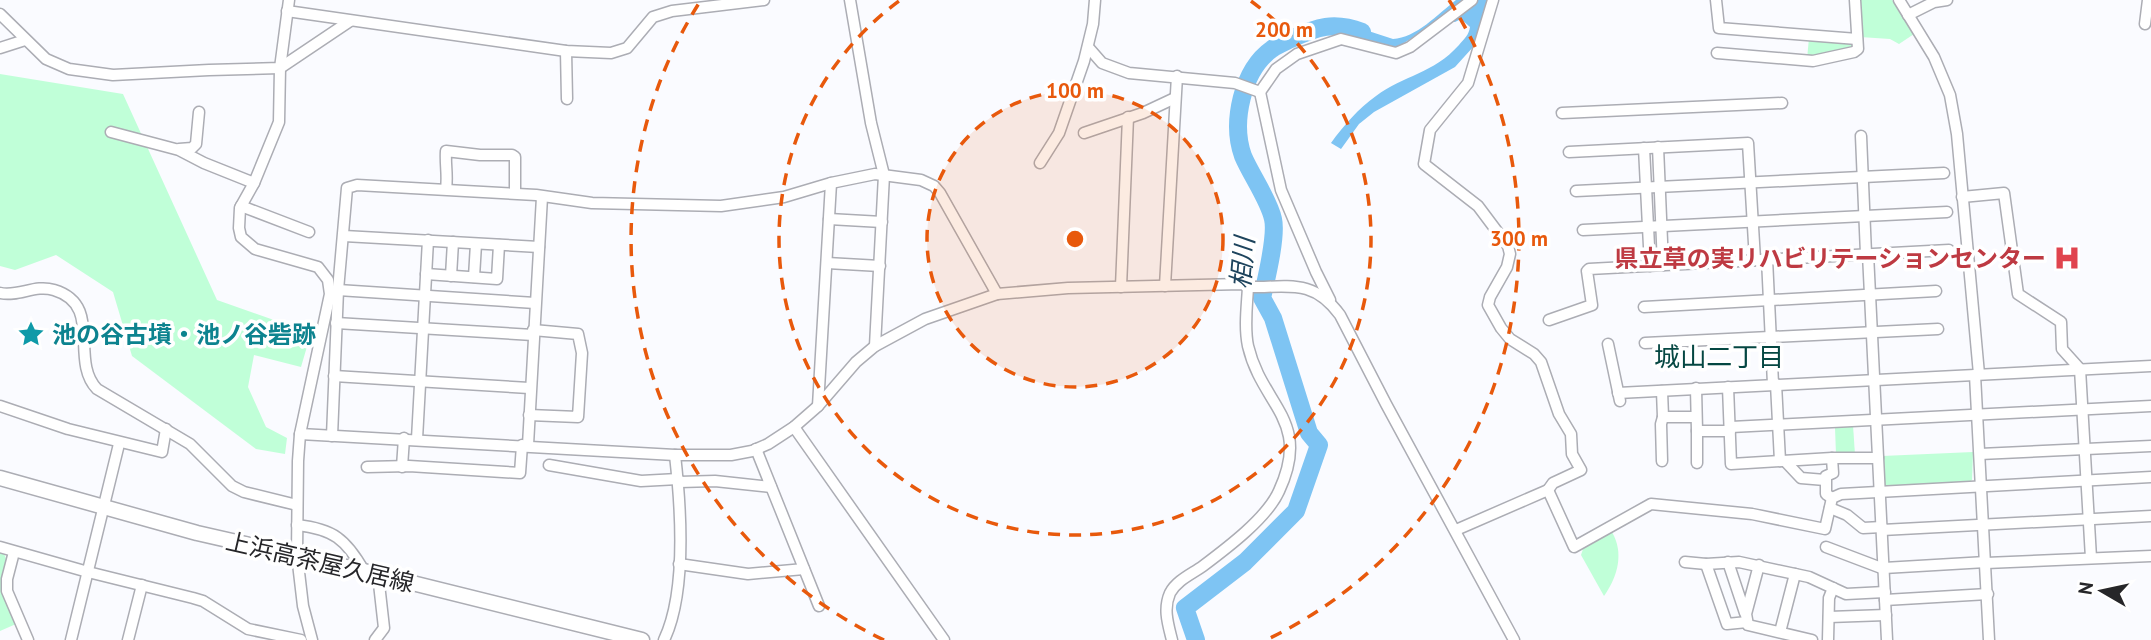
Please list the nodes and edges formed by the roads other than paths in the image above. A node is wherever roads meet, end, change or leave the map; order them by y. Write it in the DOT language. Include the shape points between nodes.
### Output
graph roads {
  1 [pos="764,0"];
  2 [pos="850,0"];
  3 [pos="1095,0"];
  4 [pos="1472,0"];
  5 [pos="1493,0"];
  6 [pos="1716,0"];
  7 [pos="1855,0"];
  8 [pos="1899,0"];
  9 [pos="1947,0"];
  10 [pos="2148,0"];
  11 [pos="288,5"];
  12 [pos="0,14"];
  13 [pos="1908,15"];
  14 [pos="350,21"];
  15 [pos="2145,24"];
  16 [pos="1857,39"];
  17 [pos="25,40"];
  18 [pos="1088,47"];
  19 [pos="0,48"];
  20 [pos="566,51"];
  21 [pos="1717,53"];
  22 [pos="279,68"];
  23 [pos="1177,76"];
  24 [pos="1260,92"];
  25 [pos="1175,98"];
  26 [pos="567,99"];
  27 [pos="1782,103"];
  28 [pos="199,112"];
  29 [pos="1562,113"];
  30 [pos="1128,117"];
  31 [pos="111,132"];
  32 [pos="1084,133"];
  33 [pos="1861,136"];
  34 [pos="1658,147"];
  35 [pos="1644,148"];
  36 [pos="176,149"];
  37 [pos="1569,152"];
  38 [pos="1040,163"];
  39 [pos="1944,173"];
  40 [pos="884,175"];
  41 [pos="1862,176"];
  42 [pos="254,183"];
  43 [pos="831,183"];
  44 [pos="1750,183"];
  45 [pos="1660,187"];
  46 [pos="1646,188"];
  47 [pos="446,189"];
  48 [pos="1576,191"];
  49 [pos="515,193"];
  50 [pos="542,197"];
  51 [pos="1962,197"];
  52 [pos="241,206"];
  53 [pos="1947,212"];
  54 [pos="1864,216"];
  55 [pos="829,219"];
  56 [pos="882,222"];
  57 [pos="1752,222"];
  58 [pos="1648,226"];
  59 [pos="1661,226"];
  60 [pos="1583,230"];
  61 [pos="309,232"];
  62 [pos="344,236"];
  63 [pos="428,240"];
  64 [pos="453,242"];
  65 [pos="476,244"];
  66 [pos="499,245"];
  67 [pos="539,247"];
  68 [pos="1949,250"];
  69 [pos="1867,254"];
  70 [pos="1767,259"];
  71 [pos="1755,260"];
  72 [pos="827,263"];
  73 [pos="1663,265"];
  74 [pos="880,266"];
  75 [pos="1650,266"];
  76 [pos="426,274"];
  77 [pos="451,276"];
  78 [pos="474,278"];
  79 [pos="1165,286"];
  80 [pos="1121,287"];
  81 [pos="1250,287"];
  82 [pos="1936,291"];
  83 [pos="334,292"];
  84 [pos="0,293"];
  85 [pos="997,294"];
  86 [pos="1870,294"];
  87 [pos="424,295"];
  88 [pos="1769,299"];
  89 [pos="535,303"];
  90 [pos="1333,305"];
  91 [pos="1644,307"];
  92 [pos="1549,320"];
  93 [pos="336,323"];
  94 [pos="423,328"];
  95 [pos="1938,329"];
  96 [pos="1872,332"];
  97 [pos="533,333"];
  98 [pos="1771,338"];
  99 [pos="1645,343"];
  100 [pos="1608,344"];
  101 [pos="875,346"];
  102 [pos="2151,366"];
  103 [pos="2080,369"];
  104 [pos="1977,374"];
  105 [pos="334,376"];
  106 [pos="1874,380"];
  107 [pos="420,382"];
  108 [pos="1774,384"];
  109 [pos="1728,387"];
  110 [pos="529,388"];
  111 [pos="1696,388"];
  112 [pos="1662,391"];
  113 [pos="818,406"];
  114 [pos="2151,406"];
  115 [pos="0,407"];
  116 [pos="2082,410"];
  117 [pos="529,415"];
  118 [pos="1978,415"];
  119 [pos="1663,417"];
  120 [pos="1696,417"];
  121 [pos="1876,420"];
  122 [pos="1778,425"];
  123 [pos="794,427"];
  124 [pos="166,429"];
  125 [pos="1730,429"];
  126 [pos="1696,431"];
  127 [pos="300,434"];
  128 [pos="332,436"];
  129 [pos="404,438"];
  130 [pos="417,439"];
  131 [pos="119,443"];
  132 [pos="525,445"];
  133 [pos="2151,446"];
  134 [pos="756,449"];
  135 [pos="2085,449"];
  136 [pos="1980,454"];
  137 [pos="675,455"];
  138 [pos="1832,458"];
  139 [pos="1878,458"];
  140 [pos="1662,461"];
  141 [pos="1783,461"];
  142 [pos="1697,463"];
  143 [pos="549,465"];
  144 [pos="367,467"];
  145 [pos="402,467"];
  146 [pos="2151,477"];
  147 [pos="0,478"];
  148 [pos="1825,480"];
  149 [pos="678,481"];
  150 [pos="2086,481"];
  151 [pos="1982,486"];
  152 [pos="771,487"];
  153 [pos="1548,490"];
  154 [pos="1880,491"];
  155 [pos="1831,503"];
  156 [pos="297,505"];
  157 [pos="104,508"];
  158 [pos="2151,516"];
  159 [pos="2089,519"];
  160 [pos="1984,524"];
  161 [pos="297,525"];
  162 [pos="1882,528"];
  163 [pos="1456,530"];
  164 [pos="0,547"];
  165 [pos="1826,547"];
  166 [pos="14,552"];
  167 [pos="297,555"];
  168 [pos="2151,556"];
  169 [pos="2091,558"];
  170 [pos="1685,562"];
  171 [pos="1728,562"];
  172 [pos="1986,563"];
  173 [pos="678,564"];
  174 [pos="1706,564"];
  175 [pos="1759,565"];
  176 [pos="1884,568"];
  177 [pos="804,569"];
  178 [pos="88,572"];
  179 [pos="371,573"];
  180 [pos="1795,574"];
  181 [pos="142,586"];
  182 [pos="1833,587"];
  183 [pos="1988,594"];
  184 [pos="1885,596"];
  185 [pos="819,606"];
  186 [pos="1886,615"];
  187 [pos="1829,617"];
  188 [pos="1748,621"];
  189 [pos="1780,632"];
  190 [pos="28,640"];
  191 [pos="71,640"];
  192 [pos="128,640"];
  193 [pos="301,640"];
  194 [pos="312,640"];
  195 [pos="375,640"];
  196 [pos="642,640"];
  197 [pos="664,640"];
  198 [pos="944,640"];
  199 [pos="1172,640"];
  200 [pos="1514,640"];
  201 [pos="1754,640"];
  202 [pos="1812,640"];
  203 [pos="1828,640"];
  204 [pos="1887,640"];
  205 [pos="1989,640"];
  1 -- 20 [label="street" via="653,17 628,48 611,53"];
  2 -- 40 [label="street"];
  3 -- 18 [label="street"];
  4 -- 24 [label="street" via="1396,53 1341,39 1297,54 1276,69"];
  5 -- 153 [label="street" via="1468,83 1430,130 1424,164 1478,206 1508,246 1507,267 1489,304 1500,328 1541,362 1581,470"];
  6 -- 16 [label="street" via="1719,28"];
  7 -- 16 [label="street"];
  8 -- 13 [label="street"];
  9 -- 13 [label="street"];
  10 -- 15 [label="street"];
  11 -- 14 [label="street"];
  11 -- 22 [label="street"];
  12 -- 17 [label="street"];
  13 -- 51 [label="street" via="1950,95"];
  14 -- 20 [label="street"];
  14 -- 22 [label="street"];
  16 -- 21 [label="street" via="1854,52 1818,61"];
  17 -- 19 [label="street"];
  17 -- 22 [label="street" via="56,64 114,75"];
  18 -- 23 [label="street" via="1102,63 1129,73"];
  18 -- 38 [label="street" via="1059,133"];
  20 -- 26 [label="street"];
  22 -- 42 [label="street" via="279,122"];
  23 -- 24 [label="street" via="1235,83"];
  23 -- 25 [label="street"];
  24 -- 90 [label="street" via="1286,204"];
  25 -- 30 [label="street"];
  25 -- 79 [label="street"];
  27 -- 29 [label="street"];
  28 -- 36 [label="street" via="196,144"];
  30 -- 32 [label="street"];
  30 -- 80 [label="street"];
  31 -- 36 [label="street"];
  33 -- 41 [label="street"];
  34 -- 35 [label="street"];
  34 -- 44 [label="street" via="1748,143"];
  34 -- 45 [label="street"];
  35 -- 37 [label="street"];
  35 -- 46 [label="street"];
  36 -- 42 [label="street"];
  39 -- 41 [label="street"];
  40 -- 43 [label="street"];
  40 -- 56 [label="street"];
  40 -- 85 [label="street" via="934,186"];
  41 -- 44 [label="street"];
  41 -- 54 [label="street"];
  42 -- 52 [label="street"];
  43 -- 50 [label="street" via="784,197 721,206"];
  43 -- 55 [label="street"];
  44 -- 45 [label="street"];
  44 -- 57 [label="street"];
  45 -- 46 [label="street"];
  45 -- 59 [label="street"];
  46 -- 48 [label="street"];
  46 -- 58 [label="street"];
  47 -- 49 [label="street"];
  47 -- 49 [label="street" via="446,151 512,155"];
  47 -- 62 [label="street" via="347,188"];
  49 -- 50 [label="street"];
  50 -- 67 [label="street"];
  51 -- 103 [label="street" via="2004,193 2018,294 2061,322 2062,349"];
  51 -- 104 [label="street"];
  52 -- 61 [label="street"];
  52 -- 83 [label="street" via="239,228 247,244 318,267"];
  53 -- 54 [label="street"];
  54 -- 57 [label="street"];
  54 -- 69 [label="street"];
  55 -- 56 [label="street"];
  55 -- 72 [label="street"];
  56 -- 74 [label="street"];
  57 -- 59 [label="street"];
  57 -- 71 [label="street"];
  58 -- 59 [label="street"];
  58 -- 60 [label="street"];
  58 -- 75 [label="street"];
  59 -- 73 [label="street"];
  62 -- 63 [label="street"];
  62 -- 83 [label="street"];
  63 -- 64 [label="street"];
  63 -- 76 [label="street"];
  64 -- 65 [label="street"];
  64 -- 77 [label="street"];
  65 -- 66 [label="street"];
  65 -- 78 [label="street"];
  66 -- 67 [label="street"];
  66 -- 78 [label="street" via="497,279"];
  67 -- 89 [label="street"];
  68 -- 69 [label="street"];
  69 -- 70 [label="street"];
  69 -- 86 [label="street"];
  70 -- 71 [label="street"];
  70 -- 88 [label="street"];
  71 -- 73 [label="street"];
  72 -- 74 [label="street"];
  72 -- 113 [label="street"];
  73 -- 75 [label="street"];
  74 -- 101 [label="street"];
  75 -- 92 [label="street" via="1590,269 1592,305"];
  76 -- 77 [label="street"];
  76 -- 87 [label="street"];
  77 -- 78 [label="street"];
  79 -- 80 [label="street"];
  79 -- 81 [label="street"];
  80 -- 85 [label="street"];
  81 -- 90 [label="street" via="1308,288"];
  81 -- 199 [label="street" via="1248,346 1288,428 1289,462 1278,493 1256,520 1171,592 1166,612"];
  82 -- 86 [label="street"];
  83 -- 87 [label="street"];
  83 -- 93 [label="street"];
  83 -- 127 [label="street"];
  84 -- 124 [label="street" via="43,288 70,299 83,319 85,369 92,384"];
  85 -- 101 [label="street" via="925,319"];
  86 -- 88 [label="street"];
  86 -- 96 [label="street"];
  87 -- 89 [label="street"];
  87 -- 94 [label="street"];
  88 -- 91 [label="street"];
  88 -- 98 [label="street"];
  89 -- 97 [label="street"];
  90 -- 163 [label="street"];
  93 -- 94 [label="street"];
  93 -- 105 [label="street"];
  94 -- 97 [label="street"];
  94 -- 107 [label="street"];
  95 -- 96 [label="street"];
  96 -- 98 [label="street"];
  96 -- 106 [label="street"];
  97 -- 110 [label="street"];
  97 -- 117 [label="street" via="579,334 582,353 578,417"];
  98 -- 99 [label="street"];
  98 -- 108 [label="street"];
  100 -- 112 [label="street" via="1619,397"];
  101 -- 113 [label="street"];
  102 -- 103 [label="street"];
  103 -- 104 [label="street"];
  103 -- 116 [label="street"];
  104 -- 106 [label="street"];
  104 -- 118 [label="street"];
  105 -- 107 [label="street"];
  105 -- 128 [label="street"];
  106 -- 108 [label="street"];
  106 -- 121 [label="street"];
  107 -- 110 [label="street"];
  107 -- 130 [label="street"];
  108 -- 109 [label="street"];
  108 -- 122 [label="street"];
  109 -- 111 [label="street"];
  109 -- 125 [label="street"];
  110 -- 117 [label="street"];
  111 -- 112 [label="street"];
  111 -- 120 [label="street"];
  112 -- 119 [label="street"];
  113 -- 123 [label="street"];
  114 -- 116 [label="street"];
  115 -- 131 [label="street"];
  116 -- 118 [label="street"];
  116 -- 135 [label="street"];
  117 -- 132 [label="street"];
  118 -- 121 [label="street"];
  118 -- 136 [label="street"];
  119 -- 120 [label="street"];
  119 -- 140 [label="street"];
  120 -- 126 [label="street"];
  121 -- 122 [label="street"];
  121 -- 139 [label="street"];
  122 -- 125 [label="street"];
  122 -- 141 [label="street"];
  123 -- 134 [label="street"];
  123 -- 198 [label="street"];
  124 -- 131 [label="street" via="162,452"];
  124 -- 156 [label="street" via="200,453 232,486"];
  125 -- 126 [label="street"];
  125 -- 141 [label="street" via="1731,464"];
  126 -- 142 [label="street"];
  127 -- 128 [label="street"];
  127 -- 156 [label="street"];
  128 -- 129 [label="street"];
  129 -- 130 [label="street"];
  129 -- 145 [label="street"];
  130 -- 132 [label="street"];
  131 -- 157 [label="street"];
  132 -- 137 [label="street"];
  132 -- 145 [label="street" via="522,473"];
  133 -- 135 [label="street"];
  134 -- 137 [label="street" via="731,455"];
  134 -- 152 [label="street"];
  135 -- 136 [label="street"];
  135 -- 150 [label="street"];
  136 -- 151 [label="street"];
  137 -- 149 [label="street"];
  138 -- 139 [label="street"];
  138 -- 141 [label="street"];
  138 -- 148 [label="street" via="1833,473"];
  139 -- 154 [label="street"];
  141 -- 148 [label="street" via="1801,478"];
  143 -- 149 [label="street" via="641,481"];
  144 -- 145 [label="street"];
  146 -- 150 [label="street"];
  147 -- 157 [label="main road, 上浜高茶屋久居線"];
  148 -- 155 [label="street"];
  149 -- 152 [label="street"];
  149 -- 173 [label="street"];
  150 -- 151 [label="street"];
  150 -- 159 [label="street"];
  151 -- 154 [label="street"];
  151 -- 160 [label="street"];
  152 -- 177 [label="street"];
  153 -- 155 [label="street" via="1574,547 1651,504 1752,514 1825,530"];
  153 -- 163 [label="street"];
  154 -- 155 [label="street" via="1841,494"];
  154 -- 162 [label="street"];
  155 -- 162 [label="street" via="1863,528"];
  156 -- 161 [label="street"];
  157 -- 167 [label="main road, 上浜高茶屋久居線"];
  157 -- 178 [label="street"];
  158 -- 159 [label="street"];
  159 -- 160 [label="street"];
  159 -- 169 [label="street"];
  160 -- 162 [label="street"];
  160 -- 172 [label="street"];
  161 -- 167 [label="street"];
  161 -- 179 [label="street" via="323,528 336,536"];
  162 -- 176 [label="street"];
  163 -- 200 [label="street"];
  164 -- 166 [label="street"];
  165 -- 176 [label="street"];
  166 -- 178 [label="street"];
  166 -- 190 [label="street" via="7,591"];
  167 -- 179 [label="main road, 上浜高茶屋久居線"];
  167 -- 194 [label="street"];
  168 -- 169 [label="street"];
  169 -- 172 [label="street"];
  170 -- 174 [label="street"];
  171 -- 174 [label="street"];
  171 -- 175 [label="street"];
  171 -- 188 [label="street"];
  172 -- 176 [label="street"];
  172 -- 183 [label="street"];
  173 -- 177 [label="street" via="748,574"];
  173 -- 197 [label="street" via="674,614"];
  174 -- 188 [label="street" via="1727,624"];
  175 -- 180 [label="street"];
  175 -- 188 [label="street"];
  176 -- 184 [label="street"];
  177 -- 185 [label="street"];
  178 -- 181 [label="street"];
  178 -- 191 [label="street"];
  179 -- 195 [label="street" via="384,628"];
  179 -- 196 [label="main road, 上浜高茶屋久居線"];
  180 -- 182 [label="street"];
  180 -- 189 [label="street"];
  181 -- 192 [label="street"];
  181 -- 193 [label="street" via="203,601 248,629"];
  182 -- 184 [label="street" via="1846,594"];
  182 -- 187 [label="street"];
  183 -- 184 [label="street"];
  183 -- 205 [label="street"];
  184 -- 186 [label="street"];
  186 -- 187 [label="street"];
  186 -- 204 [label="street"];
  187 -- 203 [label="street"];
  188 -- 189 [label="street"];
  188 -- 201 [label="street"];
  189 -- 202 [label="street"];
}
